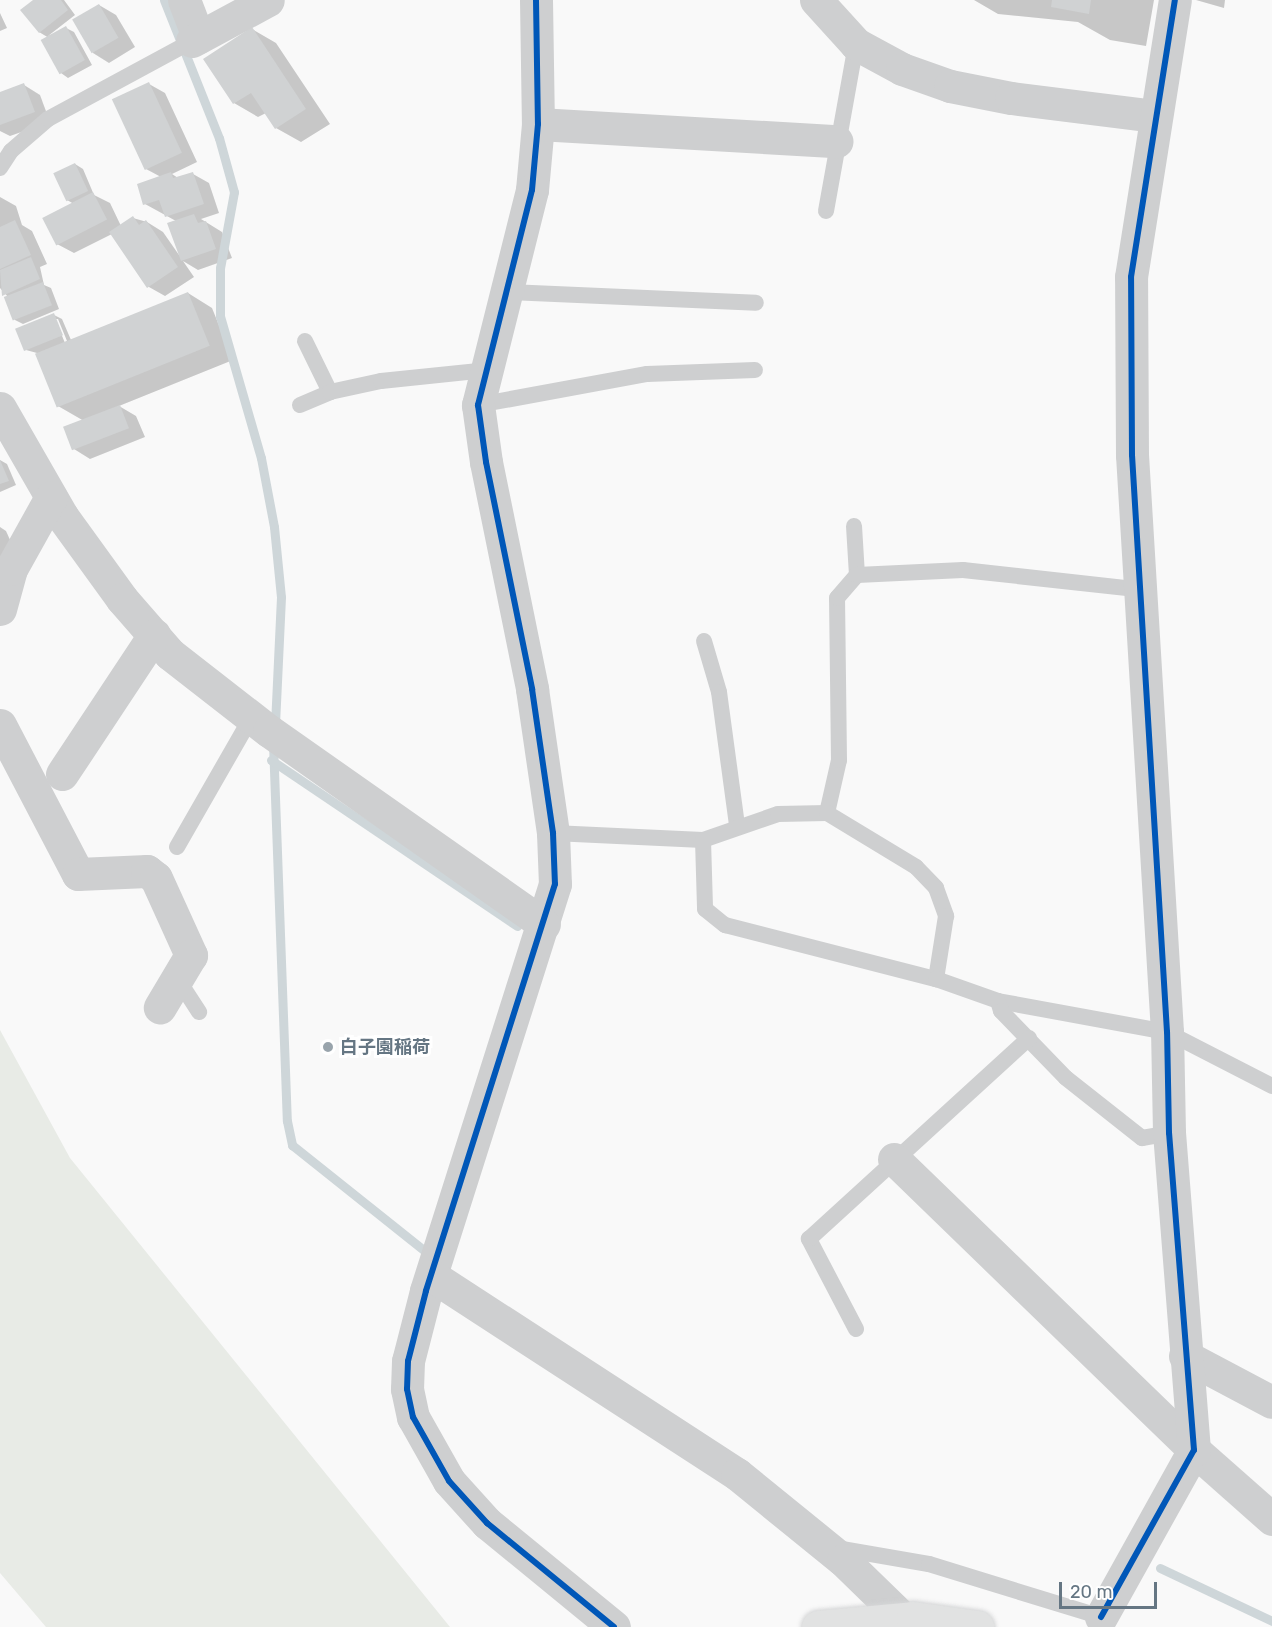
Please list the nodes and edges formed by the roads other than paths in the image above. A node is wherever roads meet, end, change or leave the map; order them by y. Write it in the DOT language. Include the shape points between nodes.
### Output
graph roads {
  1 [pos="184,0"];
  2 [pos="268,0"];
  3 [pos="536,0"];
  4 [pos="816,0"];
  5 [pos="1175,0"];
  6 [pos="195,39"];
  7 [pos="856,44"];
  8 [pos="1156,116"];
  9 [pos="538,124"];
  10 [pos="837,141"];
  11 [pos="0,168"];
  12 [pos="826,211"];
  13 [pos="509,292"];
  14 [pos="756,303"];
  15 [pos="305,341"];
  16 [pos="488,370"];
  17 [pos="755,370"];
  18 [pos="330,392"];
  19 [pos="300,405"];
  20 [pos="478,405"];
  21 [pos="0,408"];
  22 [pos="51,497"];
  23 [pos="854,526"];
  24 [pos="857,575"];
  25 [pos="1143,590"];
  26 [pos="0,609"];
  27 [pos="154,635"];
  28 [pos="704,641"];
  29 [pos="0,725"];
  30 [pos="271,732"];
  31 [pos="62,774"];
  32 [pos="827,813"];
  33 [pos="737,826"];
  34 [pos="553,833"];
  35 [pos="703,840"];
  36 [pos="177,847"];
  37 [pos="544,924"];
  38 [pos="936,979"];
  39 [pos="178,981"];
  40 [pos="998,1001"];
  41 [pos="160,1007"];
  42 [pos="199,1012"];
  43 [pos="1167,1032"];
  44 [pos="1029,1038"];
  45 [pos="1272,1086"];
  46 [pos="1169,1133"];
  47 [pos="894,1159"];
  48 [pos="432,1275"];
  49 [pos="856,1329"];
  50 [pos="1185,1356"];
  51 [pos="1272,1402"];
  52 [pos="1194,1450"];
  53 [pos="1272,1519"];
  54 [pos="826,1546"];
  55 [pos="1101,1617"];
  56 [pos="614,1627"];
  57 [pos="818,1627"];
  58 [pos="912,1627"];
  59 [pos="977,1627"];
  1 -- 6 [label="street"];
  2 -- 6 [label="street"];
  3 -- 9 [label="street"];
  4 -- 7 [label="street"];
  5 -- 8 [label="street"];
  6 -- 11 [label="lane" via="48,119 11,152"];
  7 -- 8 [label="street" via="902,69 950,86 1011,98"];
  7 -- 10 [label="lane"];
  8 -- 25 [label="street" via="1131,277 1132,455"];
  9 -- 10 [label="street"];
  9 -- 13 [label="street" via="532,190"];
  10 -- 12 [label="lane"];
  13 -- 14 [label="lane"];
  13 -- 16 [label="street"];
  15 -- 18 [label="lane"];
  16 -- 18 [label="lane" via="381,381"];
  16 -- 20 [label="street"];
  17 -- 20 [label="lane" via="647,374"];
  18 -- 19 [label="lane"];
  20 -- 34 [label="street" via="486,462 513,581"];
  21 -- 22 [label="street"];
  22 -- 26 [label="street" via="11,569"];
  22 -- 27 [label="street" via="122,599"];
  23 -- 24 [label="lane"];
  24 -- 25 [label="lane" via="963,570"];
  24 -- 32 [label="lane" via="837,598 839,760"];
  25 -- 43 [label="street"];
  27 -- 30 [label="street" via="170,654"];
  27 -- 31 [label="street"];
  28 -- 33 [label="lane" via="719,692"];
  29 -- 39 [label="street" via="78,874 147,871 156,878 191,955"];
  30 -- 36 [label="lane"];
  30 -- 37 [label="street"];
  32 -- 33 [label="lane" via="778,814"];
  32 -- 38 [label="lane" via="916,867 936,888 946,916"];
  33 -- 35 [label="lane"];
  34 -- 35 [label="lane"];
  34 -- 37 [label="street" via="555,884"];
  35 -- 38 [label="lane" via="705,909 726,925"];
  37 -- 48 [label="street"];
  38 -- 40 [label="lane"];
  39 -- 41 [label="street"];
  39 -- 42 [label="lane"];
  40 -- 43 [label="lane"];
  40 -- 44 [label="lane" via="1001,1011"];
  43 -- 45 [label="lane"];
  43 -- 46 [label="street"];
  44 -- 46 [label="lane" via="1066,1078 1142,1138"];
  44 -- 47 [label="lane"];
  46 -- 50 [label="street"];
  47 -- 49 [label="lane" via="809,1239"];
  47 -- 52 [label="street"];
  48 -- 54 [label="street" via="737,1474"];
  48 -- 56 [label="street" via="408,1361 413,1417 428,1450 449,1481 487,1523"];
  50 -- 51 [label="street"];
  50 -- 52 [label="street"];
  52 -- 53 [label="street"];
  52 -- 55 [label="street"];
  54 -- 55 [label="lane" via="929,1564"];
  54 -- 58 [label="street"];
  57 -- 59 [label="main road, bridge" via="913,1618"];
}
